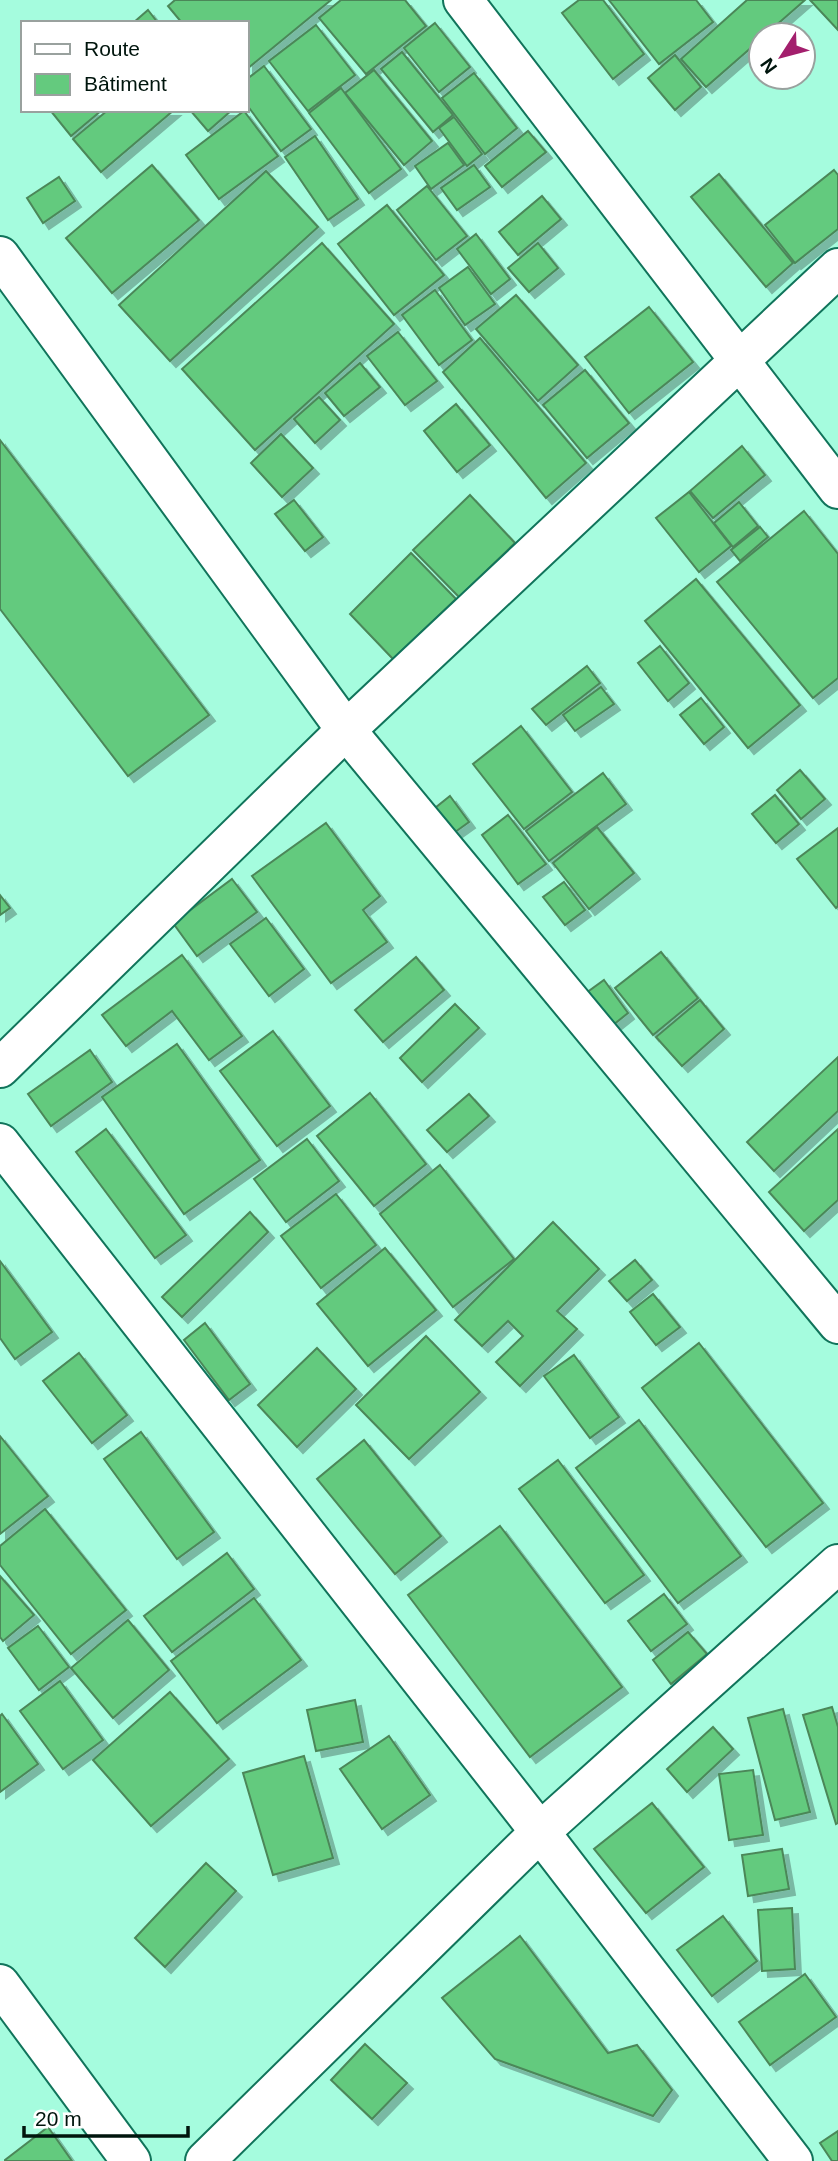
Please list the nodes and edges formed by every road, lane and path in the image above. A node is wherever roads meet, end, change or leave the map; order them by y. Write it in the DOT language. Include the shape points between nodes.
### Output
graph roads {
  1 [pos="463,0"];
  2 [pos="0,256"];
  3 [pos="838,268"];
  4 [pos="739,360"];
  5 [pos="838,489"];
  6 [pos="346,730"];
  7 [pos="0,1068"];
  8 [pos="0,1143"];
  9 [pos="838,1324"];
  10 [pos="838,1564"];
  11 [pos="540,1832"];
  12 [pos="0,1984"];
  13 [pos="131,2161"];
  14 [pos="205,2161"];
  15 [pos="793,2161"];
  1 -- 4 [label="street"];
  2 -- 6 [label="street"];
  3 -- 4 [label="street"];
  4 -- 5 [label="street"];
  4 -- 6 [label="street"];
  6 -- 7 [label="street"];
  6 -- 9 [label="street"];
  8 -- 11 [label="street"];
  10 -- 11 [label="street"];
  11 -- 14 [label="street"];
  11 -- 15 [label="street"];
  12 -- 13 [label="street"];
}
